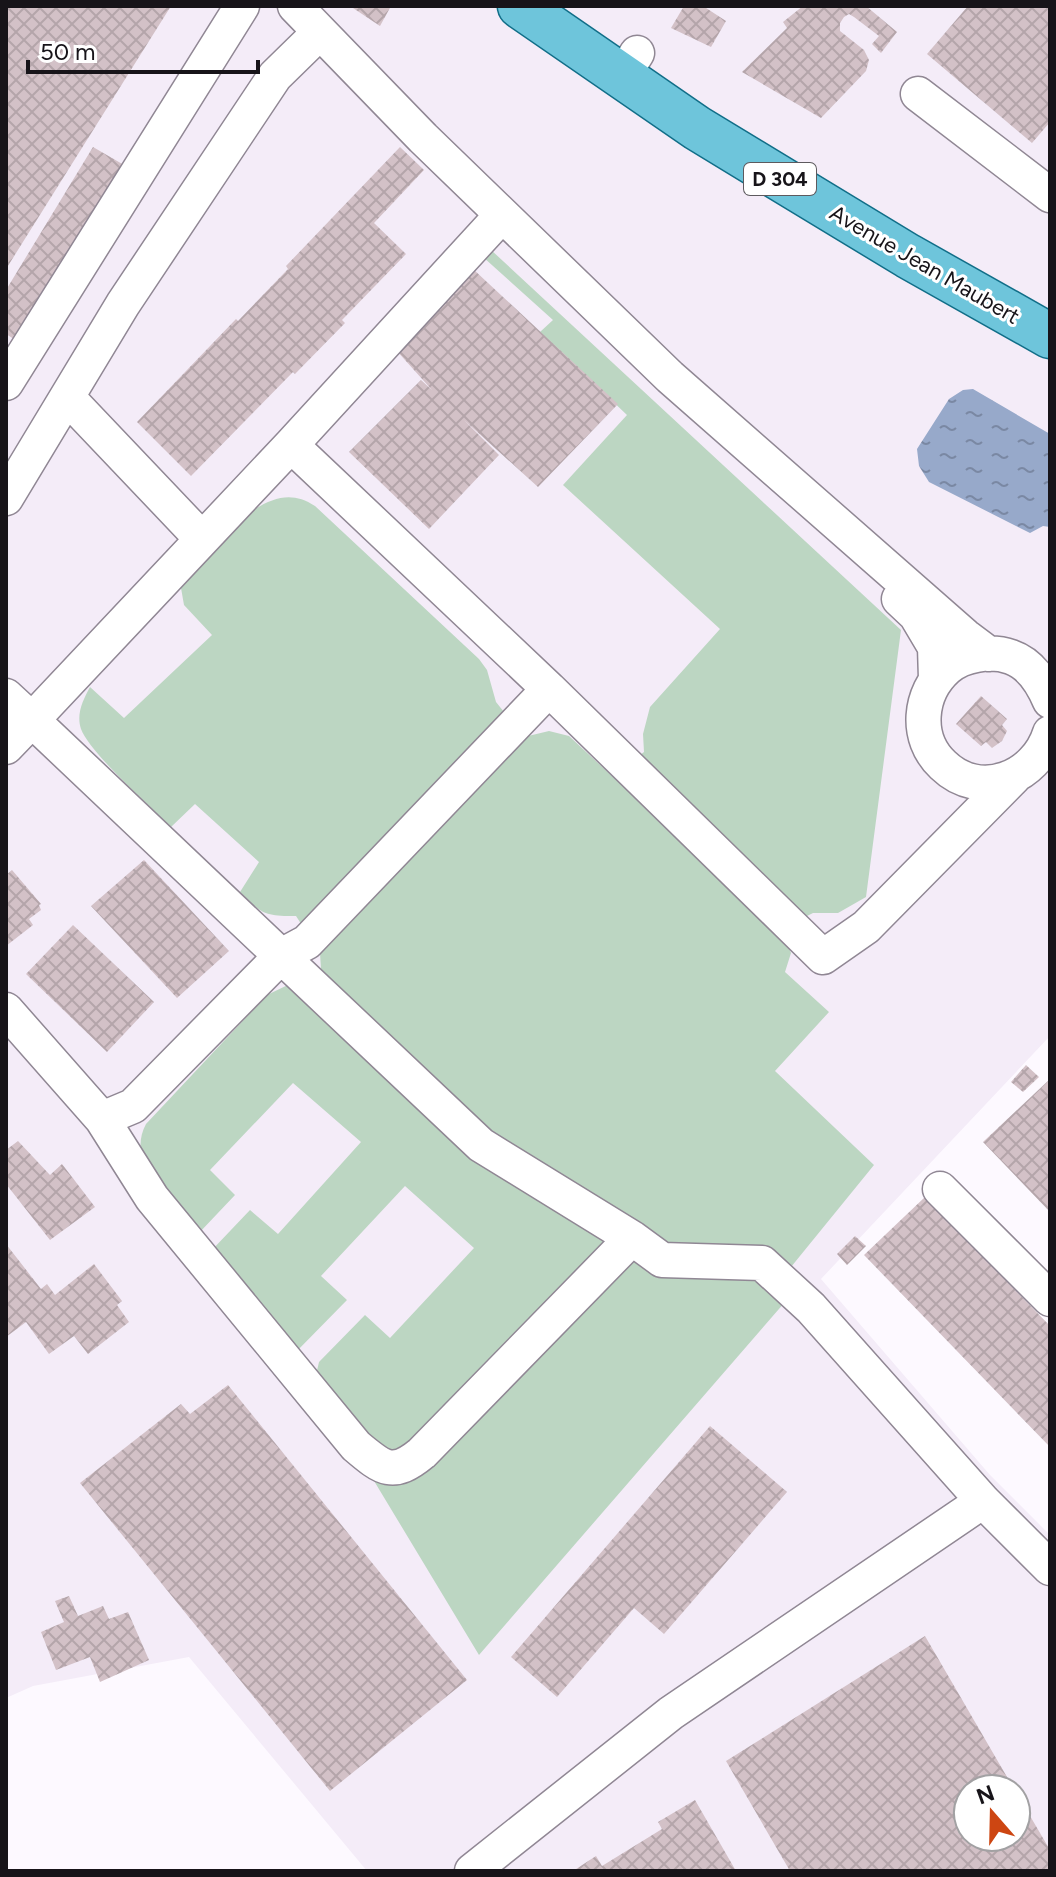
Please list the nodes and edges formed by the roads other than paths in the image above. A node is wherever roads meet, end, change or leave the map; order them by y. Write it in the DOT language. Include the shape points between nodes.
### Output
graph roads {
  1 [pos="242,6"];
  2 [pos="569,6"];
  3 [pos="523,7"];
  4 [pos="305,14"];
  5 [pos="630,65"];
  6 [pos="918,94"];
  7 [pos="1050,195"];
  8 [pos="502,215"];
  9 [pos="1050,304"];
  10 [pos="1050,336"];
  11 [pos="6,383"];
  12 [pos="67,397"];
  13 [pos="291,445"];
  14 [pos="6,498"];
  15 [pos="808,498"];
  16 [pos="202,539"];
  17 [pos="989,654"];
  18 [pos="936,679"];
  19 [pos="549,689"];
  20 [pos="6,696"];
  21 [pos="1050,701"];
  22 [pos="32,720"];
  23 [pos="1049,736"];
  24 [pos="6,747"];
  25 [pos="943,765"];
  26 [pos="1014,777"];
  27 [pos="941,850"];
  28 [pos="281,956"];
  29 [pos="6,1010"];
  30 [pos="102,1119"];
  31 [pos="940,1189"];
  32 [pos="632,1238"];
  33 [pos="1050,1299"];
  34 [pos="983,1501"];
  35 [pos="1048,1563"];
  36 [pos="472,1871"];
  1 -- 11 [label="lane"];
  2 -- 5 [label="main road, Avenue Jean Maubert / D 304"];
  3 -- 5 [label="main road, Avenue Jean Maubert / D 304"];
  4 -- 8 [label="lane"];
  4 -- 12 [label="lane" via="275,76"];
  5 -- 9 [label="main road, Avenue Jean Maubert / D 304" via="713,103"];
  5 -- 10 [label="main road, Avenue Jean Maubert / D 304" via="697,128"];
  6 -- 7 [label="lane"];
  8 -- 13 [label="lane"];
  8 -- 15 [label="lane" via="670,377"];
  12 -- 14 [label="lane"];
  12 -- 16 [label="lane"];
  13 -- 16 [label="lane"];
  13 -- 19 [label="lane"];
  15 -- 17 [label="lane"];
  15 -- 18 [label="lane" via="819,526 916,615 935,647"];
  16 -- 22 [label="lane"];
  17 -- 18 [label="lane" via="969,655"];
  17 -- 21 [label="lane" via="1028,667"];
  18 -- 25 [label="lane" via="923,717 926,737"];
  19 -- 27 [label="lane" via="823,957 866,927"];
  19 -- 28 [label="lane" via="307,942"];
  20 -- 22 [label="lane"];
  22 -- 24 [label="lane"];
  22 -- 28 [label="lane"];
  23 -- 26 [label="lane" via="1033,765"];
  25 -- 26 [label="lane" via="971,780"];
  25 -- 27 [label="lane" via="951,804"];
  26 -- 27 [label="lane"];
  28 -- 30 [label="lane" via="133,1106"];
  28 -- 32 [label="lane" via="481,1145"];
  29 -- 30 [label="lane"];
  30 -- 32 [label="lane" via="152,1198 356,1446 386,1468 404,1468 422,1453"];
  31 -- 33 [label="lane"];
  32 -- 34 [label="lane" via="662,1260 762,1263 811,1308"];
  34 -- 35 [label="lane"];
  34 -- 36 [label="lane" via="671,1713"];
}
